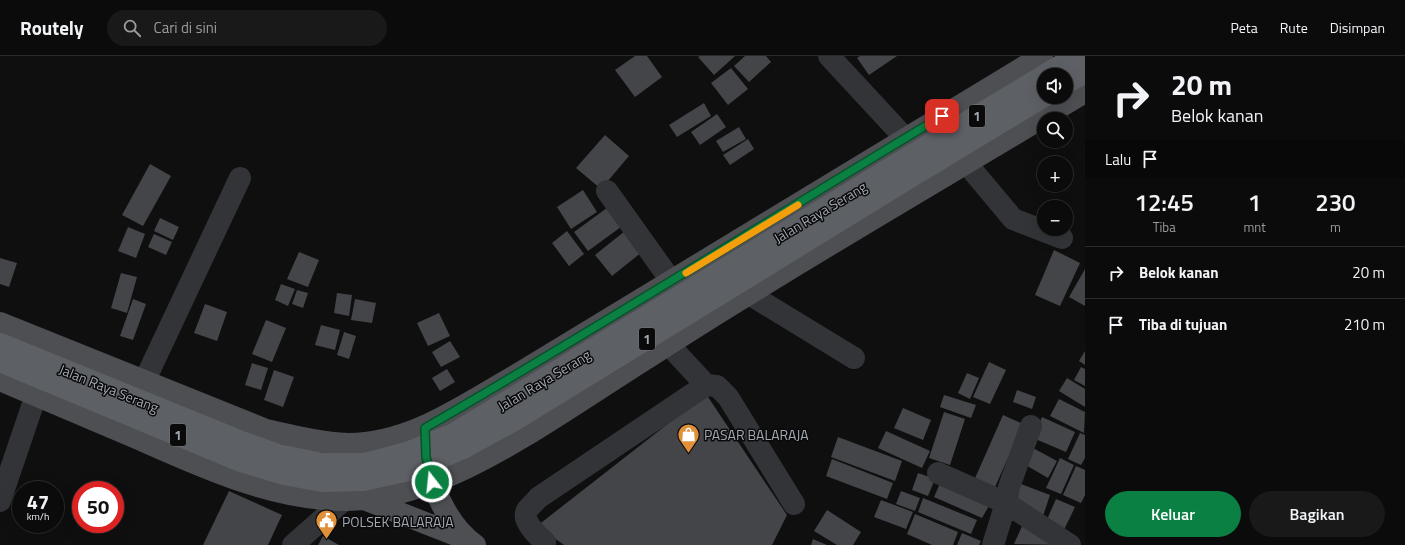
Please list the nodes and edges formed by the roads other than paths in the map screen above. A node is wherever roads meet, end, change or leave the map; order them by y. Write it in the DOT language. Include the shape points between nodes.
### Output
graph roads {
  1 [pos="829,56"];
  2 [pos="1042,56"];
  3 [pos="1077,56"];
  4 [pos="1057,68"];
  5 [pos="1085,72"];
  6 [pos="1073,79"];
  7 [pos="1037,80"];
  8 [pos="1085,92"];
  9 [pos="1037,100"];
  10 [pos="905,138"];
  11 [pos="967,164"];
  12 [pos="844,177"];
  13 [pos="240,178"];
  14 [pos="607,191"];
  15 [pos="880,216"];
  16 [pos="1062,238"];
  17 [pos="672,282"];
  18 [pos="749,294"];
  19 [pos="0,323"];
  20 [pos="0,344"];
  21 [pos="668,344"];
  22 [pos="854,358"];
  23 [pos="0,361"];
  24 [pos="513,377"];
  25 [pos="0,380"];
  26 [pos="144,382"];
  27 [pos="706,385"];
  28 [pos="36,395"];
  29 [pos="1032,426"];
  30 [pos="425,428"];
  31 [pos="531,432"];
  32 [pos="938,473"];
  33 [pos="432,482"];
  34 [pos="354,500"];
  35 [pos="0,501"];
  36 [pos="1006,503"];
  37 [pos="794,504"];
  38 [pos="471,542"];
  39 [pos="293,545"];
  40 [pos="544,545"];
  41 [pos="993,545"];
  42 [pos="1070,545"];
  1 -- 10 [label="street"];
  2 -- 10 [label="main road"];
  3 -- 4 [label="highway, Jalan Raya Serang / 1"];
  5 -- 6 [label="highway"];
  7 -- 20 [label="highway, Jalan Raya Serang / 1, bridge" via="454,434 407,453 365,464 323,464 278,455"];
  8 -- 11 [label="main road"];
  9 -- 23 [label="highway, Jalan Raya Serang / 1, bridge" via="516,419 463,448 414,469 363,480 322,481 284,474 241,461"];
  10 -- 12 [label="main road"];
  11 -- 15 [label="main road"];
  11 -- 16 [label="street" via="1013,218"];
  12 -- 15 [label="main road" via="864,180 870,184 878,197"];
  12 -- 17 [label="main road"];
  13 -- 26 [label="street"];
  14 -- 17 [label="street"];
  15 -- 18 [label="main road"];
  17 -- 24 [label="main road"];
  18 -- 21 [label="main road"];
  18 -- 22 [label="street"];
  19 -- 26 [label="main road"];
  21 -- 27 [label="street"];
  21 -- 31 [label="main road"];
  24 -- 30 [label="main road"];
  24 -- 31 [label="main road" via="528,383 534,396 536,411"];
  25 -- 28 [label="main road"];
  26 -- 30 [label="main road" via="266,430 309,440 349,444 390,438"];
  27 -- 37 [label="street" via="718,386 728,397"];
  27 -- 40 [label="street" via="538,498 527,511 526,517 535,533 545,542"];
  28 -- 34 [label="main road" via="204,468 259,487 302,495"];
  28 -- 35 [label="street"];
  29 -- 36 [label="street"];
  30 -- 33 [label="main road" via="426,457"];
  31 -- 33 [label="main road" via="474,464"];
  32 -- 36 [label="street"];
  33 -- 34 [label="main road" via="397,493"];
  33 -- 38 [label="main road" via="445,510"];
  34 -- 38 [label="main road"];
  34 -- 39 [label="street"];
  36 -- 41 [label="street"];
  36 -- 42 [label="street"];
}
